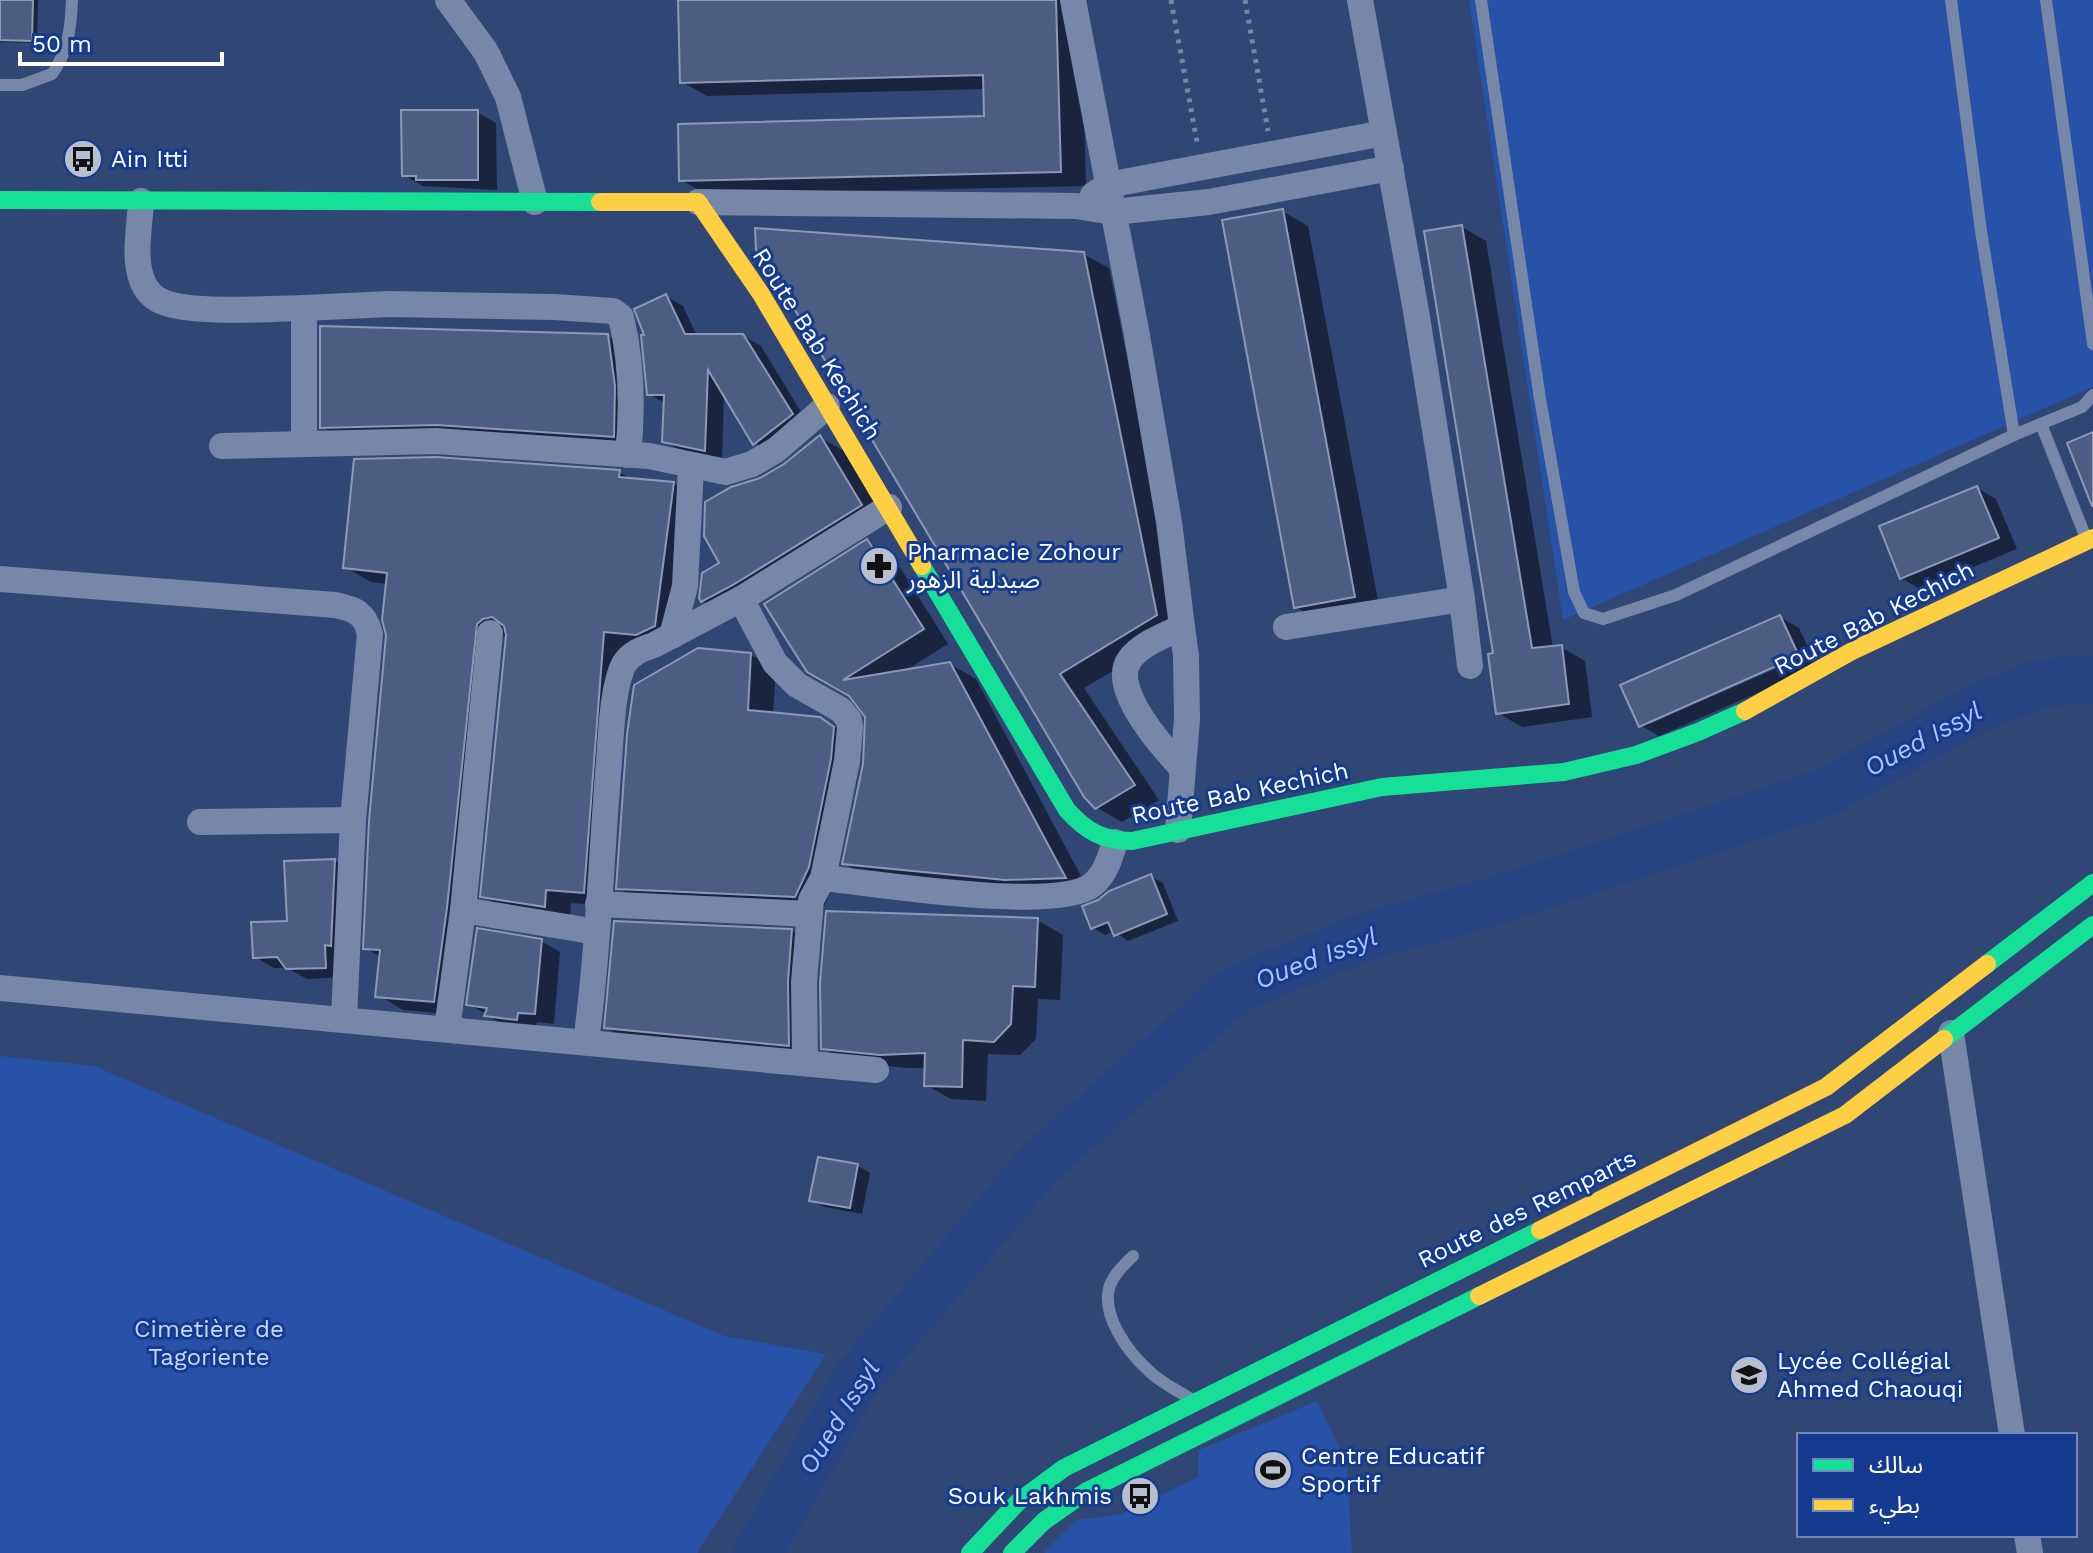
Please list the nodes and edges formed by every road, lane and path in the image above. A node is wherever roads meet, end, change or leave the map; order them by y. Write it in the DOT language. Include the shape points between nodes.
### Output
graph roads {
  1 [pos="72,0"];
  2 [pos="448,0"];
  3 [pos="1073,0"];
  4 [pos="1171,0"];
  5 [pos="1245,0"];
  6 [pos="1360,0"];
  7 [pos="1481,0"];
  8 [pos="1951,0"];
  9 [pos="2046,0"];
  10 [pos="0,85"];
  11 [pos="1384,133"];
  12 [pos="1273,155"];
  13 [pos="1202,168"];
  14 [pos="1391,168"];
  15 [pos="1108,185"];
  16 [pos="0,200"];
  17 [pos="141,201"];
  18 [pos="535,202"];
  19 [pos="698,202"];
  20 [pos="1076,206"];
  21 [pos="1113,212"];
  22 [pos="304,308"];
  23 [pos="2093,344"];
  24 [pos="2093,395"];
  25 [pos="827,406"];
  26 [pos="2041,424"];
  27 [pos="2014,435"];
  28 [pos="304,444"];
  29 [pos="222,446"];
  30 [pos="628,455"];
  31 [pos="691,467"];
  32 [pos="889,507"];
  33 [pos="2090,539"];
  34 [pos="0,579"];
  35 [pos="741,599"];
  36 [pos="1462,599"];
  37 [pos="1182,627"];
  38 [pos="1286,627"];
  39 [pos="490,633"];
  40 [pos="672,636"];
  41 [pos="1470,666"];
  42 [pos="1183,769"];
  43 [pos="353,820"];
  44 [pos="200,822"];
  45 [pos="1178,830"];
  46 [pos="1115,842"];
  47 [pos="823,878"];
  48 [pos="2093,883"];
  49 [pos="598,904"];
  50 [pos="463,910"];
  51 [pos="810,914"];
  52 [pos="2093,925"];
  53 [pos="597,932"];
  54 [pos="0,988"];
  55 [pos="344,1019"];
  56 [pos="447,1029"];
  57 [pos="1951,1033"];
  58 [pos="586,1042"];
  59 [pos="805,1063"];
  60 [pos="876,1070"];
  61 [pos="1133,1256"];
  62 [pos="1206,1413"];
  63 [pos="2012,1433"];
  64 [pos="970,1553"];
  65 [pos="1012,1553"];
  1 -- 10 [label="lane" via="65,52 52,74 22,85"];
  2 -- 18 [label="street" via="486,52 508,97"];
  3 -- 15 [label="street"];
  4 -- 13 [label="path"];
  5 -- 12 [label="path"];
  6 -- 11 [label="street"];
  7 -- 27 [label="lane" via="1540,399 1574,592 1584,613 1603,619 1676,595"];
  8 -- 27 [label="lane"];
  9 -- 23 [label="lane"];
  11 -- 12 [label="street"];
  11 -- 14 [label="street"];
  12 -- 13 [label="street"];
  13 -- 15 [label="street"];
  14 -- 21 [label="street" via="1209,202"];
  14 -- 36 [label="street"];
  15 -- 20 [label="street"];
  15 -- 21 [label="street"];
  16 -- 17 [label="main road"];
  17 -- 18 [label="main road"];
  17 -- 22 [label="street" via="139,262 151,295 165,303 212,308"];
  18 -- 19 [label="main road"];
  19 -- 20 [label="street"];
  19 -- 25 [label="main road, Route Bab Kechich" via="761,294"];
  20 -- 21 [label="street"];
  21 -- 37 [label="street" via="1169,522"];
  22 -- 28 [label="street"];
  22 -- 30 [label="street" via="390,304 613,311 621,317 630,354"];
  24 -- 26 [label="lane" via="2082,407"];
  25 -- 31 [label="street" via="752,464 726,472"];
  25 -- 32 [label="main road, Route Bab Kechich"];
  26 -- 27 [label="lane"];
  26 -- 33 [label="lane"];
  28 -- 29 [label="street"];
  28 -- 30 [label="street" via="436,441"];
  30 -- 31 [label="street"];
  31 -- 40 [label="street" via="685,586"];
  32 -- 35 [label="street"];
  32 -- 46 [label="main road, Route Bab Kechich" via="1067,810 1098,838"];
  33 -- 45 [label="main road, Route Bab Kechich" via="1854,650 1762,703 1636,755 1564,772 1382,787"];
  34 -- 43 [label="street" via="319,604 361,614 370,634"];
  35 -- 40 [label="street"];
  35 -- 47 [label="street" via="780,670 849,720 847,761"];
  36 -- 38 [label="street"];
  36 -- 41 [label="street"];
  37 -- 42 [label="street" via="1187,719"];
  37 -- 42 [label="street" via="1131,656 1124,683 1157,740"];
  39 -- 50 [label="street"];
  40 -- 49 [label="street" via="630,656 618,683"];
  42 -- 45 [label="street"];
  43 -- 44 [label="street"];
  43 -- 55 [label="street"];
  45 -- 46 [label="main road, Route Bab Kechich"];
  46 -- 47 [label="street" via="1108,866 1092,885 1054,897"];
  47 -- 51 [label="street"];
  48 -- 62 [label="main road, Route des Remparts" via="1826,1087"];
  49 -- 51 [label="street"];
  49 -- 53 [label="street"];
  50 -- 53 [label="street"];
  50 -- 56 [label="street"];
  51 -- 59 [label="street"];
  52 -- 57 [label="main road, Route des Remparts"];
  53 -- 58 [label="street"];
  54 -- 55 [label="street"];
  55 -- 56 [label="street"];
  56 -- 58 [label="street"];
  57 -- 62 [label="main road, Route des Remparts" via="1833,1121"];
  57 -- 63 [label="street"];
  58 -- 59 [label="street"];
  59 -- 60 [label="street"];
  61 -- 62 [label="lane" via="1109,1288 1112,1318 1150,1373"];
  62 -- 64 [label="main road, Route des Remparts" via="1052,1476"];
  62 -- 65 [label="main road, Route des Remparts" via="1075,1498"];
}
